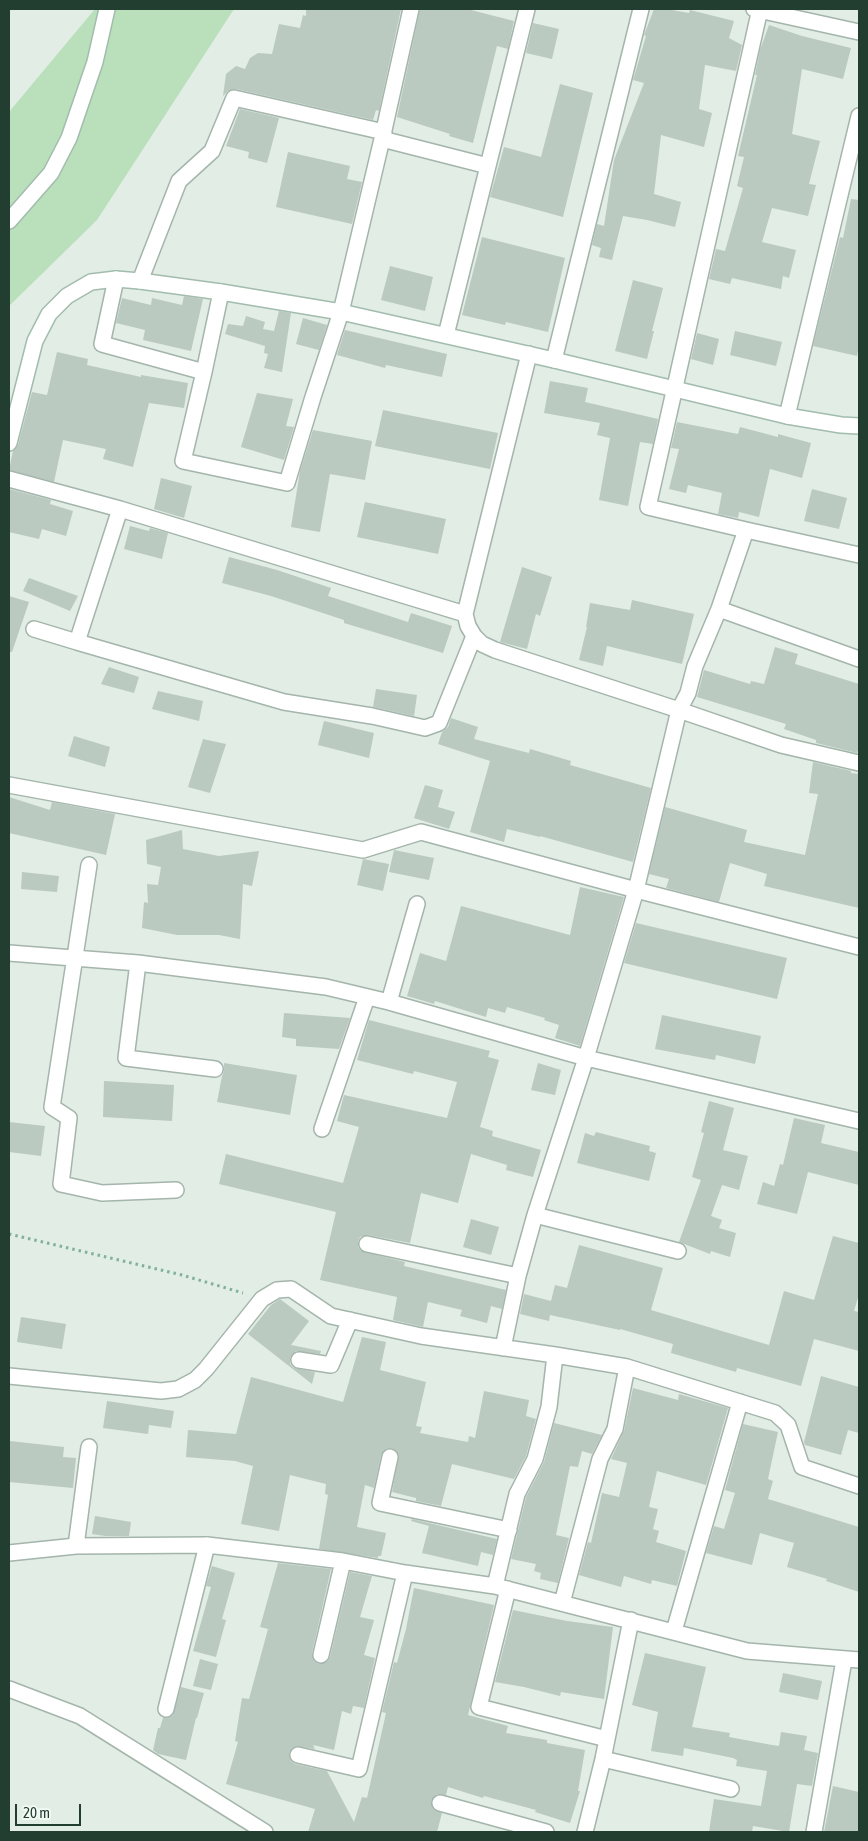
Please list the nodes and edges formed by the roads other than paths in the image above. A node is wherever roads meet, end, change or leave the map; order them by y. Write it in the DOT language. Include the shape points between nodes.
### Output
graph roads {
  1 [pos="107,9"];
  2 [pos="411,9"];
  3 [pos="527,9"];
  4 [pos="641,9"];
  5 [pos="758,9"];
  6 [pos="859,32"];
  7 [pos="859,116"];
  8 [pos="383,136"];
  9 [pos="488,166"];
  10 [pos="9,221"];
  11 [pos="116,279"];
  12 [pos="140,280"];
  13 [pos="221,292"];
  14 [pos="341,312"];
  15 [pos="446,334"];
  16 [pos="529,354"];
  17 [pos="554,360"];
  18 [pos="204,372"];
  19 [pos="674,388"];
  20 [pos="787,416"];
  21 [pos="859,426"];
  22 [pos="9,443"];
  23 [pos="9,479"];
  24 [pos="120,509"];
  25 [pos="746,530"];
  26 [pos="859,555"];
  27 [pos="718,609"];
  28 [pos="465,614"];
  29 [pos="34,629"];
  30 [pos="474,636"];
  31 [pos="77,642"];
  32 [pos="859,660"];
  33 [pos="679,710"];
  34 [pos="859,763"];
  35 [pos="9,785"];
  36 [pos="89,865"];
  37 [pos="636,890"];
  38 [pos="416,904"];
  39 [pos="859,947"];
  40 [pos="9,953"];
  41 [pos="75,957"];
  42 [pos="138,963"];
  43 [pos="367,997"];
  44 [pos="390,1002"];
  45 [pos="586,1058"];
  46 [pos="215,1069"];
  47 [pos="859,1122"];
  48 [pos="322,1129"];
  49 [pos="176,1190"];
  50 [pos="535,1215"];
  51 [pos="367,1244"];
  52 [pos="678,1251"];
  53 [pos="518,1276"];
  54 [pos="350,1320"];
  55 [pos="503,1348"];
  56 [pos="554,1355"];
  57 [pos="299,1360"];
  58 [pos="627,1367"];
  59 [pos="9,1376"];
  60 [pos="740,1402"];
  61 [pos="89,1447"];
  62 [pos="390,1457"];
  63 [pos="859,1486"];
  64 [pos="509,1530"];
  65 [pos="207,1545"];
  66 [pos="76,1546"];
  67 [pos="9,1553"];
  68 [pos="343,1561"];
  69 [pos="405,1573"];
  70 [pos="502,1588"];
  71 [pos="562,1603"];
  72 [pos="631,1620"];
  73 [pos="674,1631"];
  74 [pos="320,1655"];
  75 [pos="852,1660"];
  76 [pos="9,1689"];
  77 [pos="166,1709"];
  78 [pos="607,1739"];
  79 [pos="298,1755"];
  80 [pos="603,1759"];
  81 [pos="731,1789"];
  82 [pos="440,1804"];
  83 [pos="265,1832"];
  84 [pos="546,1832"];
  85 [pos="585,1832"];
  86 [pos="814,1832"];
  1 -- 10 [label="street" via="95,62 70,138 51,173"];
  2 -- 8 [label="street"];
  3 -- 9 [label="street"];
  4 -- 17 [label="street"];
  5 -- 6 [label="street"];
  5 -- 19 [label="street"];
  7 -- 20 [label="street"];
  8 -- 9 [label="street"];
  8 -- 12 [label="street" via="234,98 212,151 179,181"];
  8 -- 14 [label="street"];
  9 -- 15 [label="street"];
  11 -- 12 [label="street"];
  11 -- 18 [label="street" via="102,344"];
  11 -- 22 [label="street" via="92,282 67,296 49,314 36,341"];
  12 -- 13 [label="street"];
  13 -- 14 [label="street"];
  13 -- 18 [label="street"];
  14 -- 15 [label="street"];
  14 -- 18 [label="street" via="288,483 183,461"];
  15 -- 16 [label="street"];
  16 -- 17 [label="street"];
  16 -- 28 [label="street"];
  17 -- 19 [label="street"];
  19 -- 20 [label="street"];
  19 -- 25 [label="street" via="648,507"];
  20 -- 21 [label="street"];
  23 -- 24 [label="street"];
  24 -- 28 [label="street"];
  24 -- 31 [label="street"];
  25 -- 26 [label="street"];
  25 -- 27 [label="street"];
  27 -- 32 [label="street"];
  27 -- 33 [label="street"];
  28 -- 30 [label="street"];
  29 -- 31 [label="street"];
  30 -- 31 [label="street" via="439,723 425,728 284,702"];
  30 -- 33 [label="street" via="495,650"];
  33 -- 34 [label="street" via="782,745"];
  33 -- 37 [label="street"];
  35 -- 37 [label="street" via="362,850 421,832"];
  36 -- 41 [label="street"];
  37 -- 39 [label="street"];
  37 -- 45 [label="street"];
  38 -- 44 [label="street"];
  40 -- 41 [label="street"];
  41 -- 42 [label="street"];
  41 -- 49 [label="street" via="52,1106 70,1118 61,1184 102,1193"];
  42 -- 43 [label="street" via="326,987"];
  42 -- 46 [label="street" via="126,1058"];
  43 -- 44 [label="street"];
  43 -- 48 [label="street"];
  44 -- 45 [label="street"];
  45 -- 47 [label="street"];
  45 -- 50 [label="street"];
  50 -- 52 [label="street"];
  50 -- 53 [label="street"];
  51 -- 53 [label="street"];
  53 -- 55 [label="street"];
  54 -- 55 [label="street" via="421,1336"];
  54 -- 57 [label="street" via="331,1366"];
  54 -- 59 [label="street" via="331,1316 291,1289 277,1290 262,1299 195,1380 178,1389 161,1391"];
  55 -- 56 [label="street"];
  56 -- 58 [label="street"];
  56 -- 64 [label="street" via="549,1407 535,1459 517,1494"];
  58 -- 60 [label="street"];
  58 -- 71 [label="street" via="615,1429 600,1459"];
  60 -- 63 [label="street" via="775,1413 788,1425 802,1467"];
  60 -- 73 [label="street"];
  61 -- 66 [label="street"];
  62 -- 64 [label="street" via="380,1503"];
  64 -- 70 [label="street"];
  65 -- 66 [label="street"];
  65 -- 68 [label="street"];
  65 -- 77 [label="street"];
  66 -- 67 [label="street"];
  68 -- 69 [label="street"];
  68 -- 74 [label="street"];
  69 -- 70 [label="street"];
  69 -- 79 [label="street" via="359,1769"];
  70 -- 71 [label="street"];
  70 -- 78 [label="street" via="479,1708"];
  71 -- 72 [label="street"];
  72 -- 73 [label="street"];
  72 -- 78 [label="street"];
  73 -- 75 [label="street" via="747,1651"];
  75 -- 86 [label="street"];
  76 -- 83 [label="street" via="80,1716"];
  78 -- 80 [label="street"];
  80 -- 81 [label="street"];
  80 -- 85 [label="street"];
  82 -- 84 [label="street"];
}
